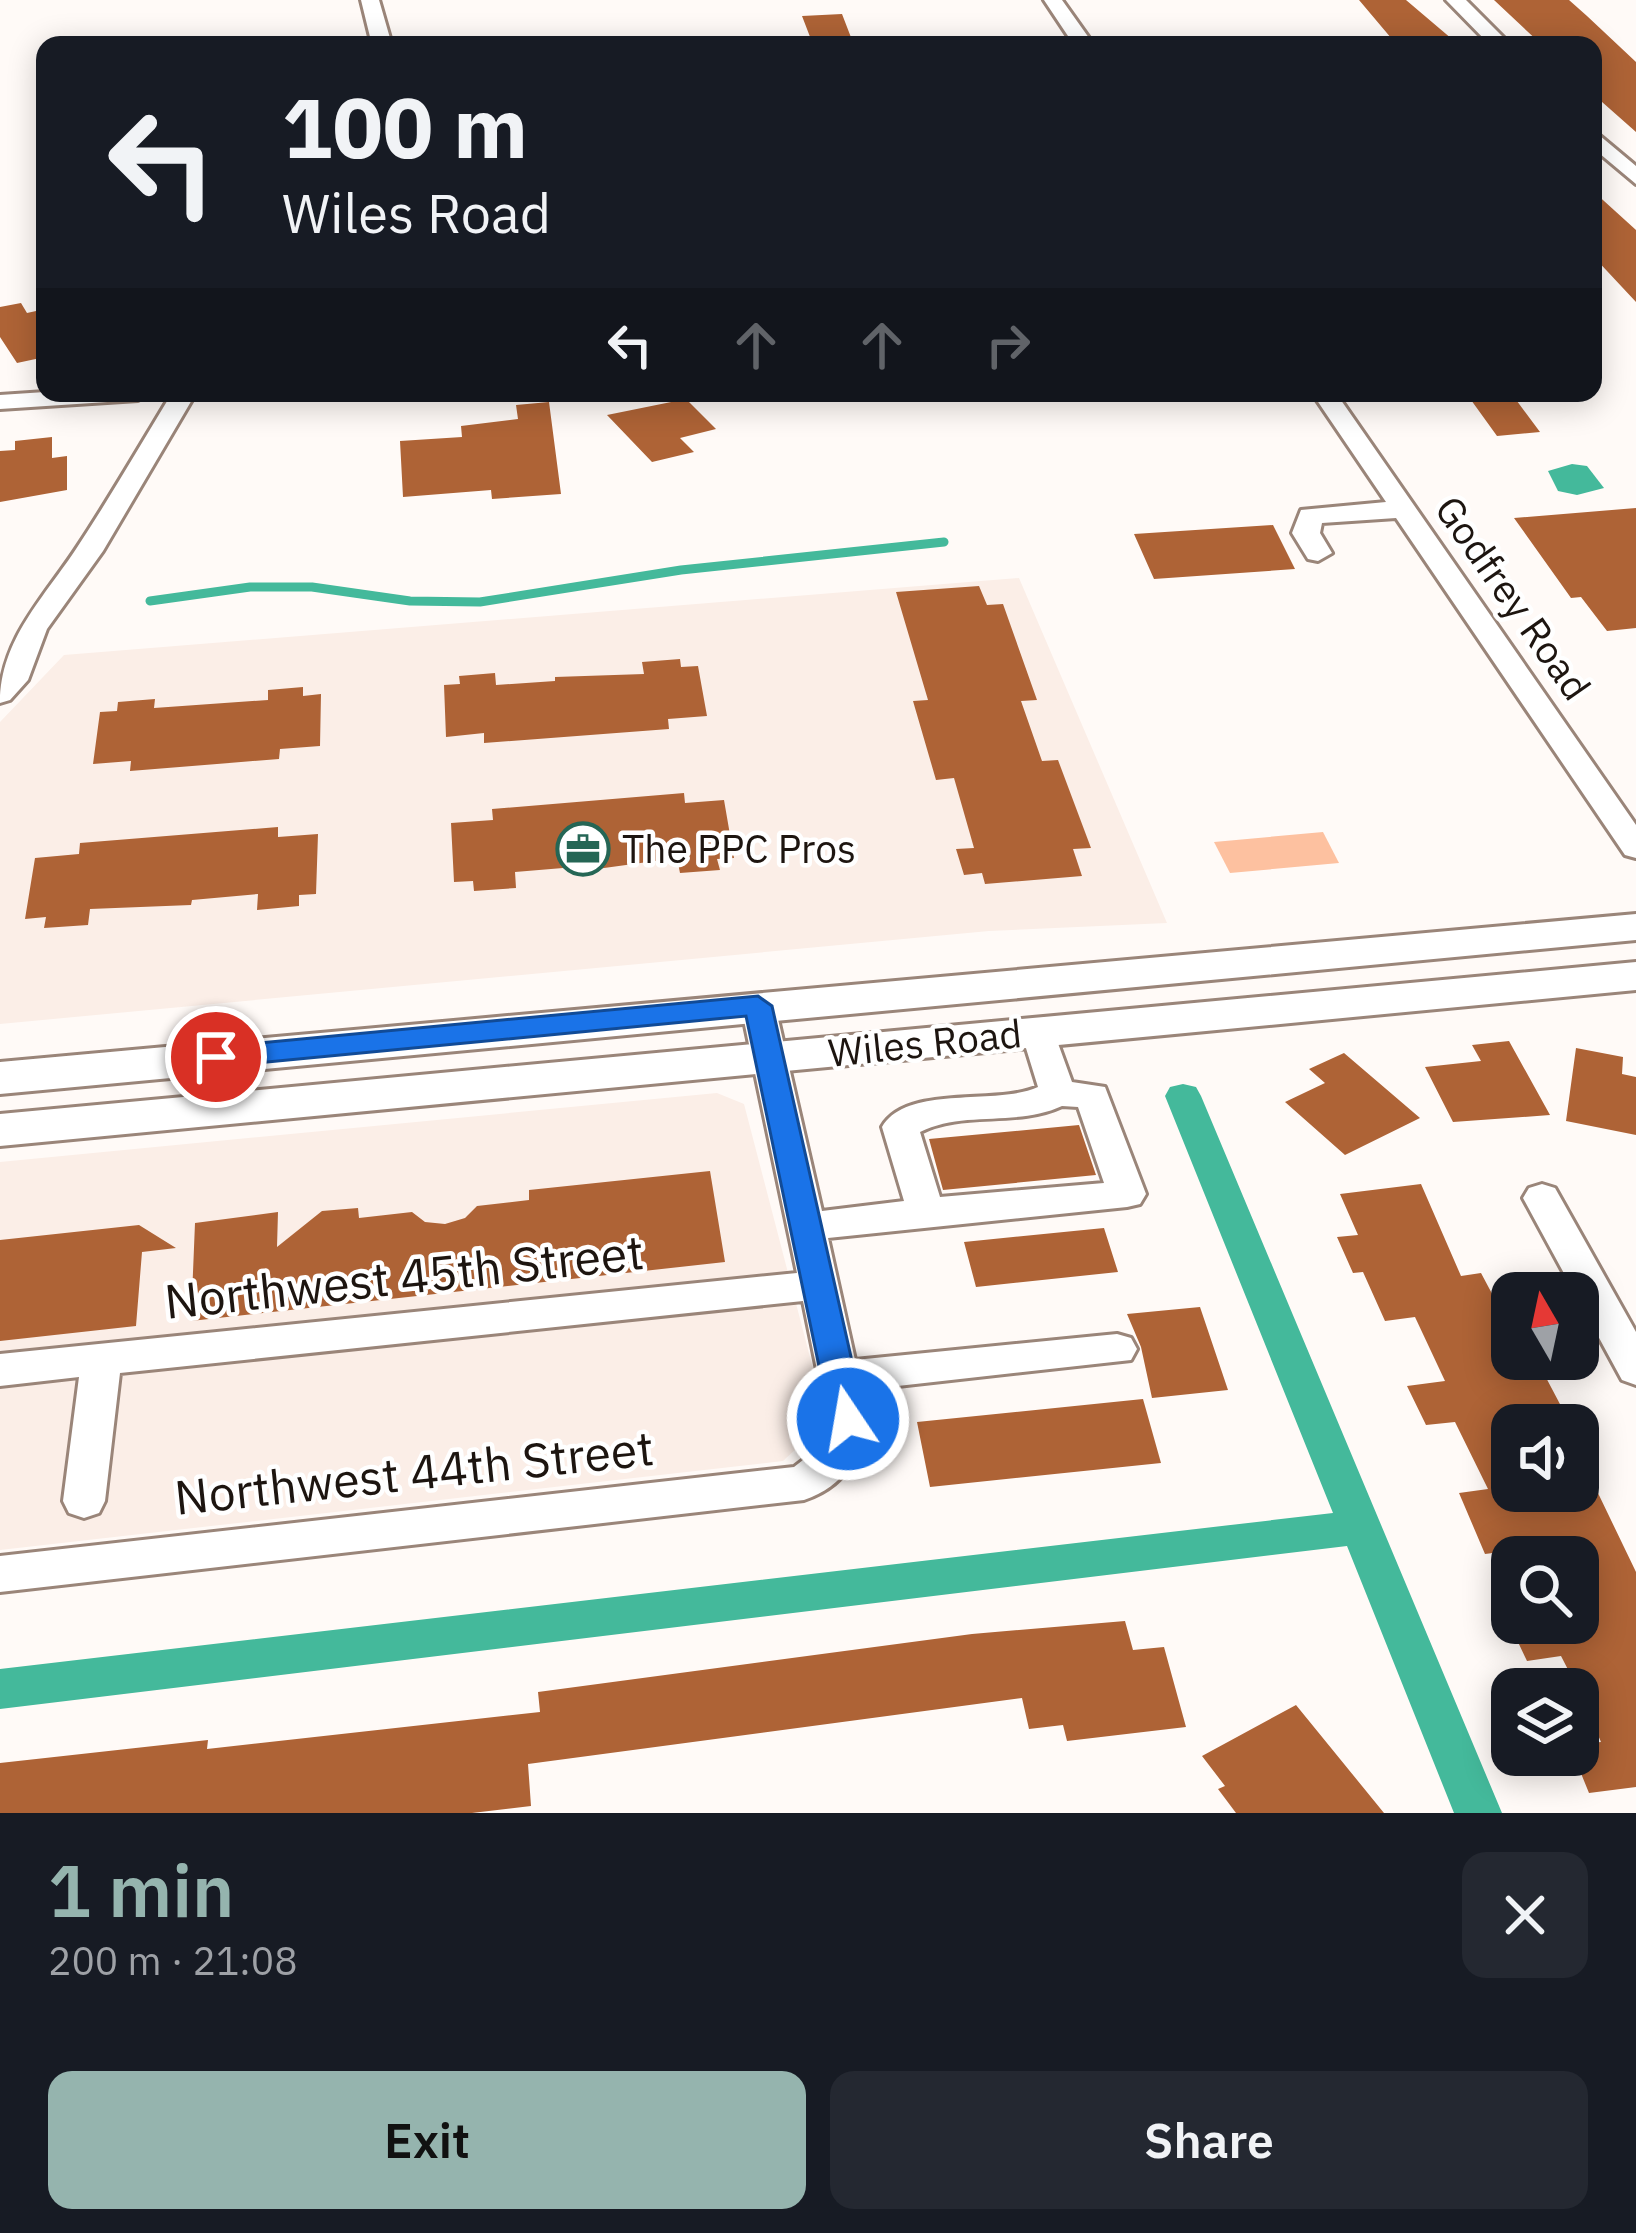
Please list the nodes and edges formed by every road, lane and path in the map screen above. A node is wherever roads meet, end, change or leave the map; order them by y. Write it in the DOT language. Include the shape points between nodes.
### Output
graph roads {
  1 [pos="370,0"];
  2 [pos="1053,0"];
  3 [pos="1455,0"];
  4 [pos="380,36"];
  5 [pos="1078,36"];
  6 [pos="1492,36"];
  7 [pos="1602,145"];
  8 [pos="1636,178"];
  9 [pos="36,400"];
  10 [pos="0,402"];
  11 [pos="179,402"];
  12 [pos="1330,402"];
  13 [pos="1404,509"];
  14 [pos="1318,553"];
  15 [pos="32,629"];
  16 [pos="0,652"];
  17 [pos="0,694"];
  18 [pos="1636,848"];
  19 [pos="1636,927"];
  20 [pos="1636,976"];
  21 [pos="758,1006"];
  22 [pos="1039,1032"];
  23 [pos="768,1058"];
  24 [pos="0,1078"];
  25 [pos="1058,1093"];
  26 [pos="0,1130"];
  27 [pos="1542,1198"];
  28 [pos="916,1213"];
  29 [pos="806,1227"];
  30 [pos="819,1285"];
  31 [pos="1117,1348"];
  32 [pos="101,1359"];
  33 [pos="1636,1369"];
  34 [pos="0,1370"];
  35 [pos="839,1378"];
  36 [pos="84,1501"];
  37 [pos="0,1574"];
  1 -- 4 [label="street"];
  2 -- 5 [label="street"];
  3 -- 6 [label="street"];
  7 -- 8 [label="street"];
  9 -- 10 [label="street"];
  11 -- 15 [label="street"];
  12 -- 13 [label="street, Godfrey Road"];
  13 -- 14 [label="street" via="1310,516 1306,533"];
  13 -- 18 [label="street, Godfrey Road"];
  15 -- 16 [label="street"];
  15 -- 17 [label="street" via="14,680"];
  19 -- 21 [label="main road, Wiles Road"];
  20 -- 22 [label="main road, Wiles Road"];
  21 -- 23 [label="street"];
  21 -- 24 [label="main road, Wiles Road"];
  22 -- 23 [label="main road, Wiles Road"];
  22 -- 25 [label="street"];
  23 -- 26 [label="main road, Wiles Road"];
  23 -- 29 [label="street"];
  25 -- 28 [label="street" via="1039,1105 919,1114 900,1127 923,1202"];
  25 -- 28 [label="street" via="1092,1096 1127,1193"];
  27 -- 33 [label="street"];
  28 -- 29 [label="street"];
  29 -- 30 [label="street"];
  30 -- 32 [label="street, Northwest 45th Street"];
  30 -- 35 [label="street"];
  31 -- 35 [label="street"];
  32 -- 34 [label="street, Northwest 45th Street"];
  32 -- 36 [label="street"];
  35 -- 37 [label="street, Northwest 44th Street" via="848,1419 833,1460 804,1483"];
}
